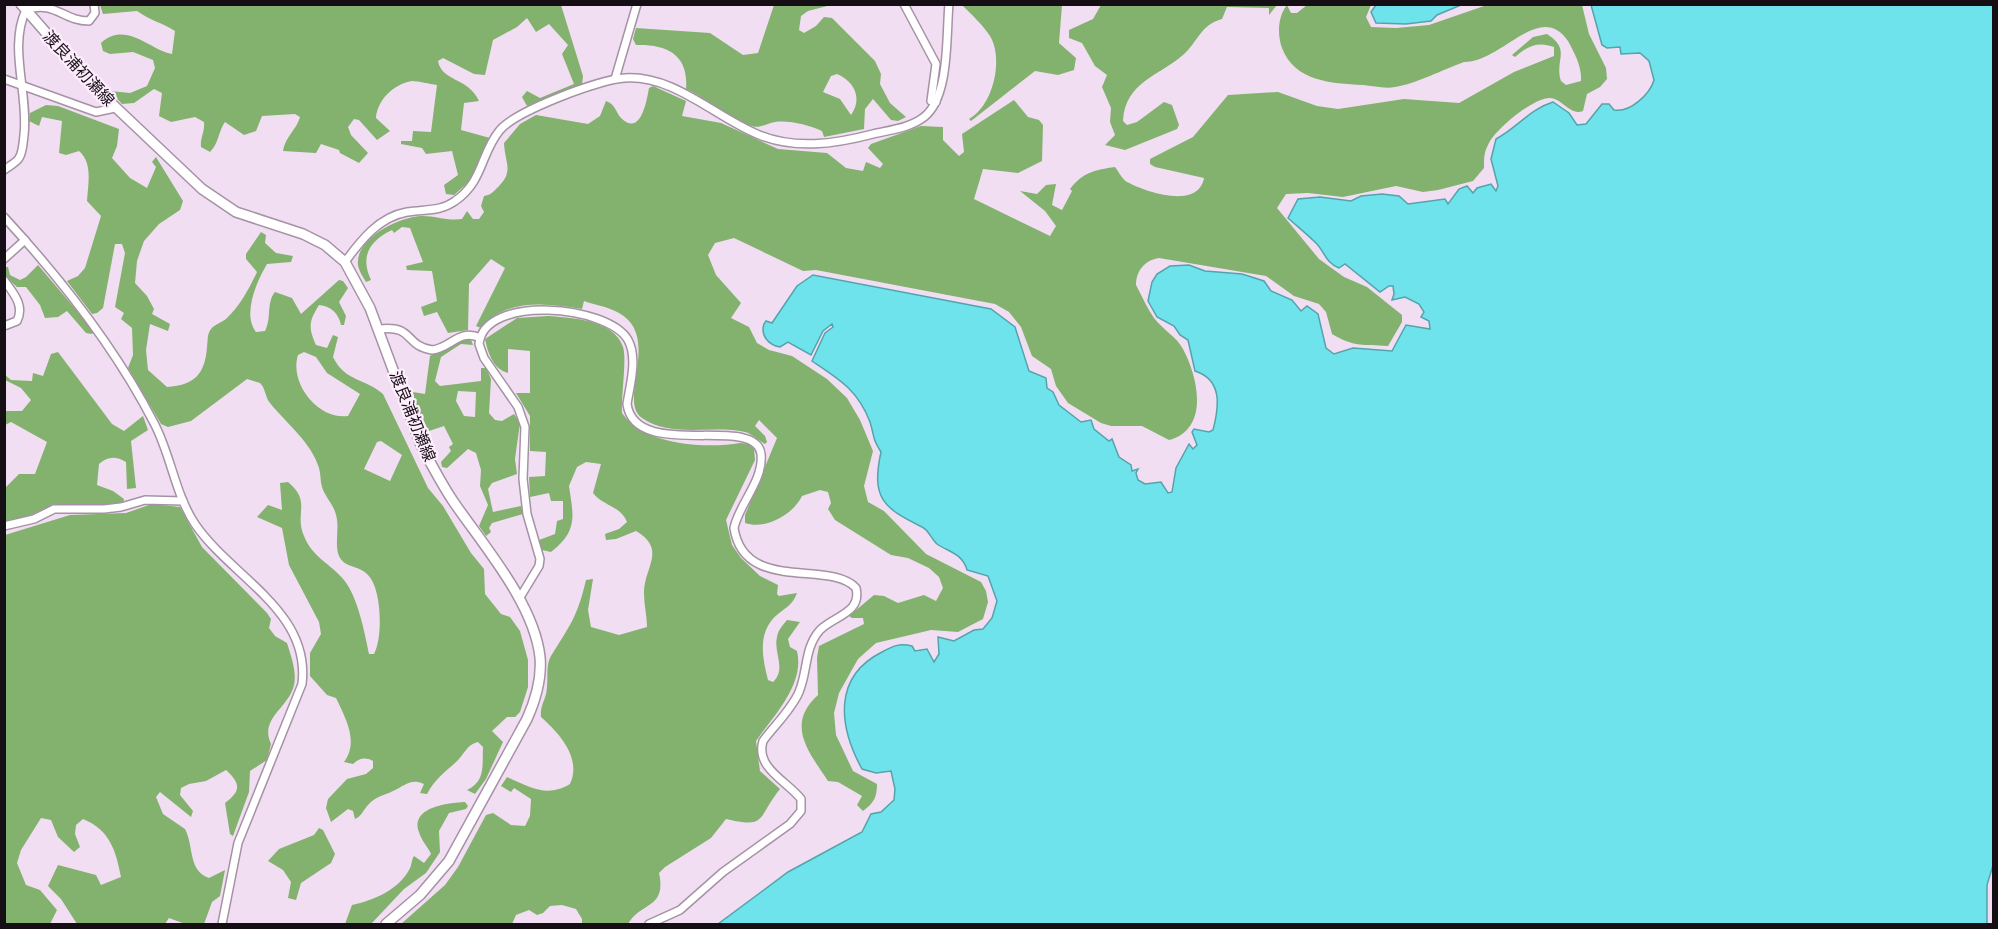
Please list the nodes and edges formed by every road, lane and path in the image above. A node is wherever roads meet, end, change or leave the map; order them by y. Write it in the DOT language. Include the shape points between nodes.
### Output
graph roads {
  1 [pos="94,4"];
  2 [pos="637,4"];
  3 [pos="904,4"];
  4 [pos="949,4"];
  5 [pos="23,7"];
  6 [pos="4,79"];
  7 [pos="615,79"];
  8 [pos="24,87"];
  9 [pos="936,102"];
  10 [pos="115,108"];
  11 [pos="4,170"];
  12 [pos="4,217"];
  13 [pos="25,240"];
  14 [pos="4,259"];
  15 [pos="345,262"];
  16 [pos="4,280"];
  17 [pos="4,326"];
  18 [pos="379,328"];
  19 [pos="480,338"];
  20 [pos="183,501"];
  21 [pos="4,526"];
  22 [pos="519,599"];
  23 [pos="222,924"];
  24 [pos="386,924"];
  25 [pos="649,924"];
  1 -- 5 [label="street" via="95,13 89,21 75,20 53,7"];
  2 -- 7 [label="street"];
  3 -- 9 [label="street" via="934,58 936,72 930,101"];
  4 -- 9 [label="street" via="942,87"];
  5 -- 8 [label="street" via="19,38"];
  5 -- 10 [label="main road, 渡良浦初瀬線"];
  6 -- 8 [label="street"];
  7 -- 9 [label="street" via="637,78 665,84 759,135 801,144 837,142 903,127 925,116"];
  7 -- 15 [label="street" via="518,116 500,130 480,174 466,192 441,208 401,213 381,222"];
  8 -- 10 [label="street" via="96,112"];
  8 -- 11 [label="street" via="25,126 20,156"];
  10 -- 15 [label="main road, 渡良浦初瀬線" via="225,206 303,234 325,245"];
  12 -- 13 [label="street"];
  13 -- 14 [label="street"];
  13 -- 20 [label="street" via="97,327 117,360 154,423"];
  15 -- 18 [label="main road, 渡良浦初瀬線"];
  16 -- 17 [label="street" via="16,296 21,312 17,321"];
  18 -- 19 [label="street" via="403,330 415,344 432,350 457,336"];
  18 -- 22 [label="main road, 渡良浦初瀬線" via="421,445"];
  19 -- 22 [label="street" via="480,352 518,407 525,428 525,491 531,533 540,559"];
  19 -- 25 [label="street" via="497,320 538,310 587,315 615,326 628,339 633,355 627,405 637,423 670,434 736,435 759,447 761,456 755,480 734,528 750,556 771,569 845,580 856,588 858,596 852,608 813,640 799,694 761,748 764,762 801,799 801,811 790,824 723,872 680,910"];
  20 -- 21 [label="street" via="145,500 104,509 54,508 34,519"];
  20 -- 23 [label="street" via="211,545 283,615 299,643 303,662 302,684 238,843"];
  22 -- 24 [label="main road, 渡良浦初瀬線" via="540,655 535,700 504,766 449,861 420,895"];
}
